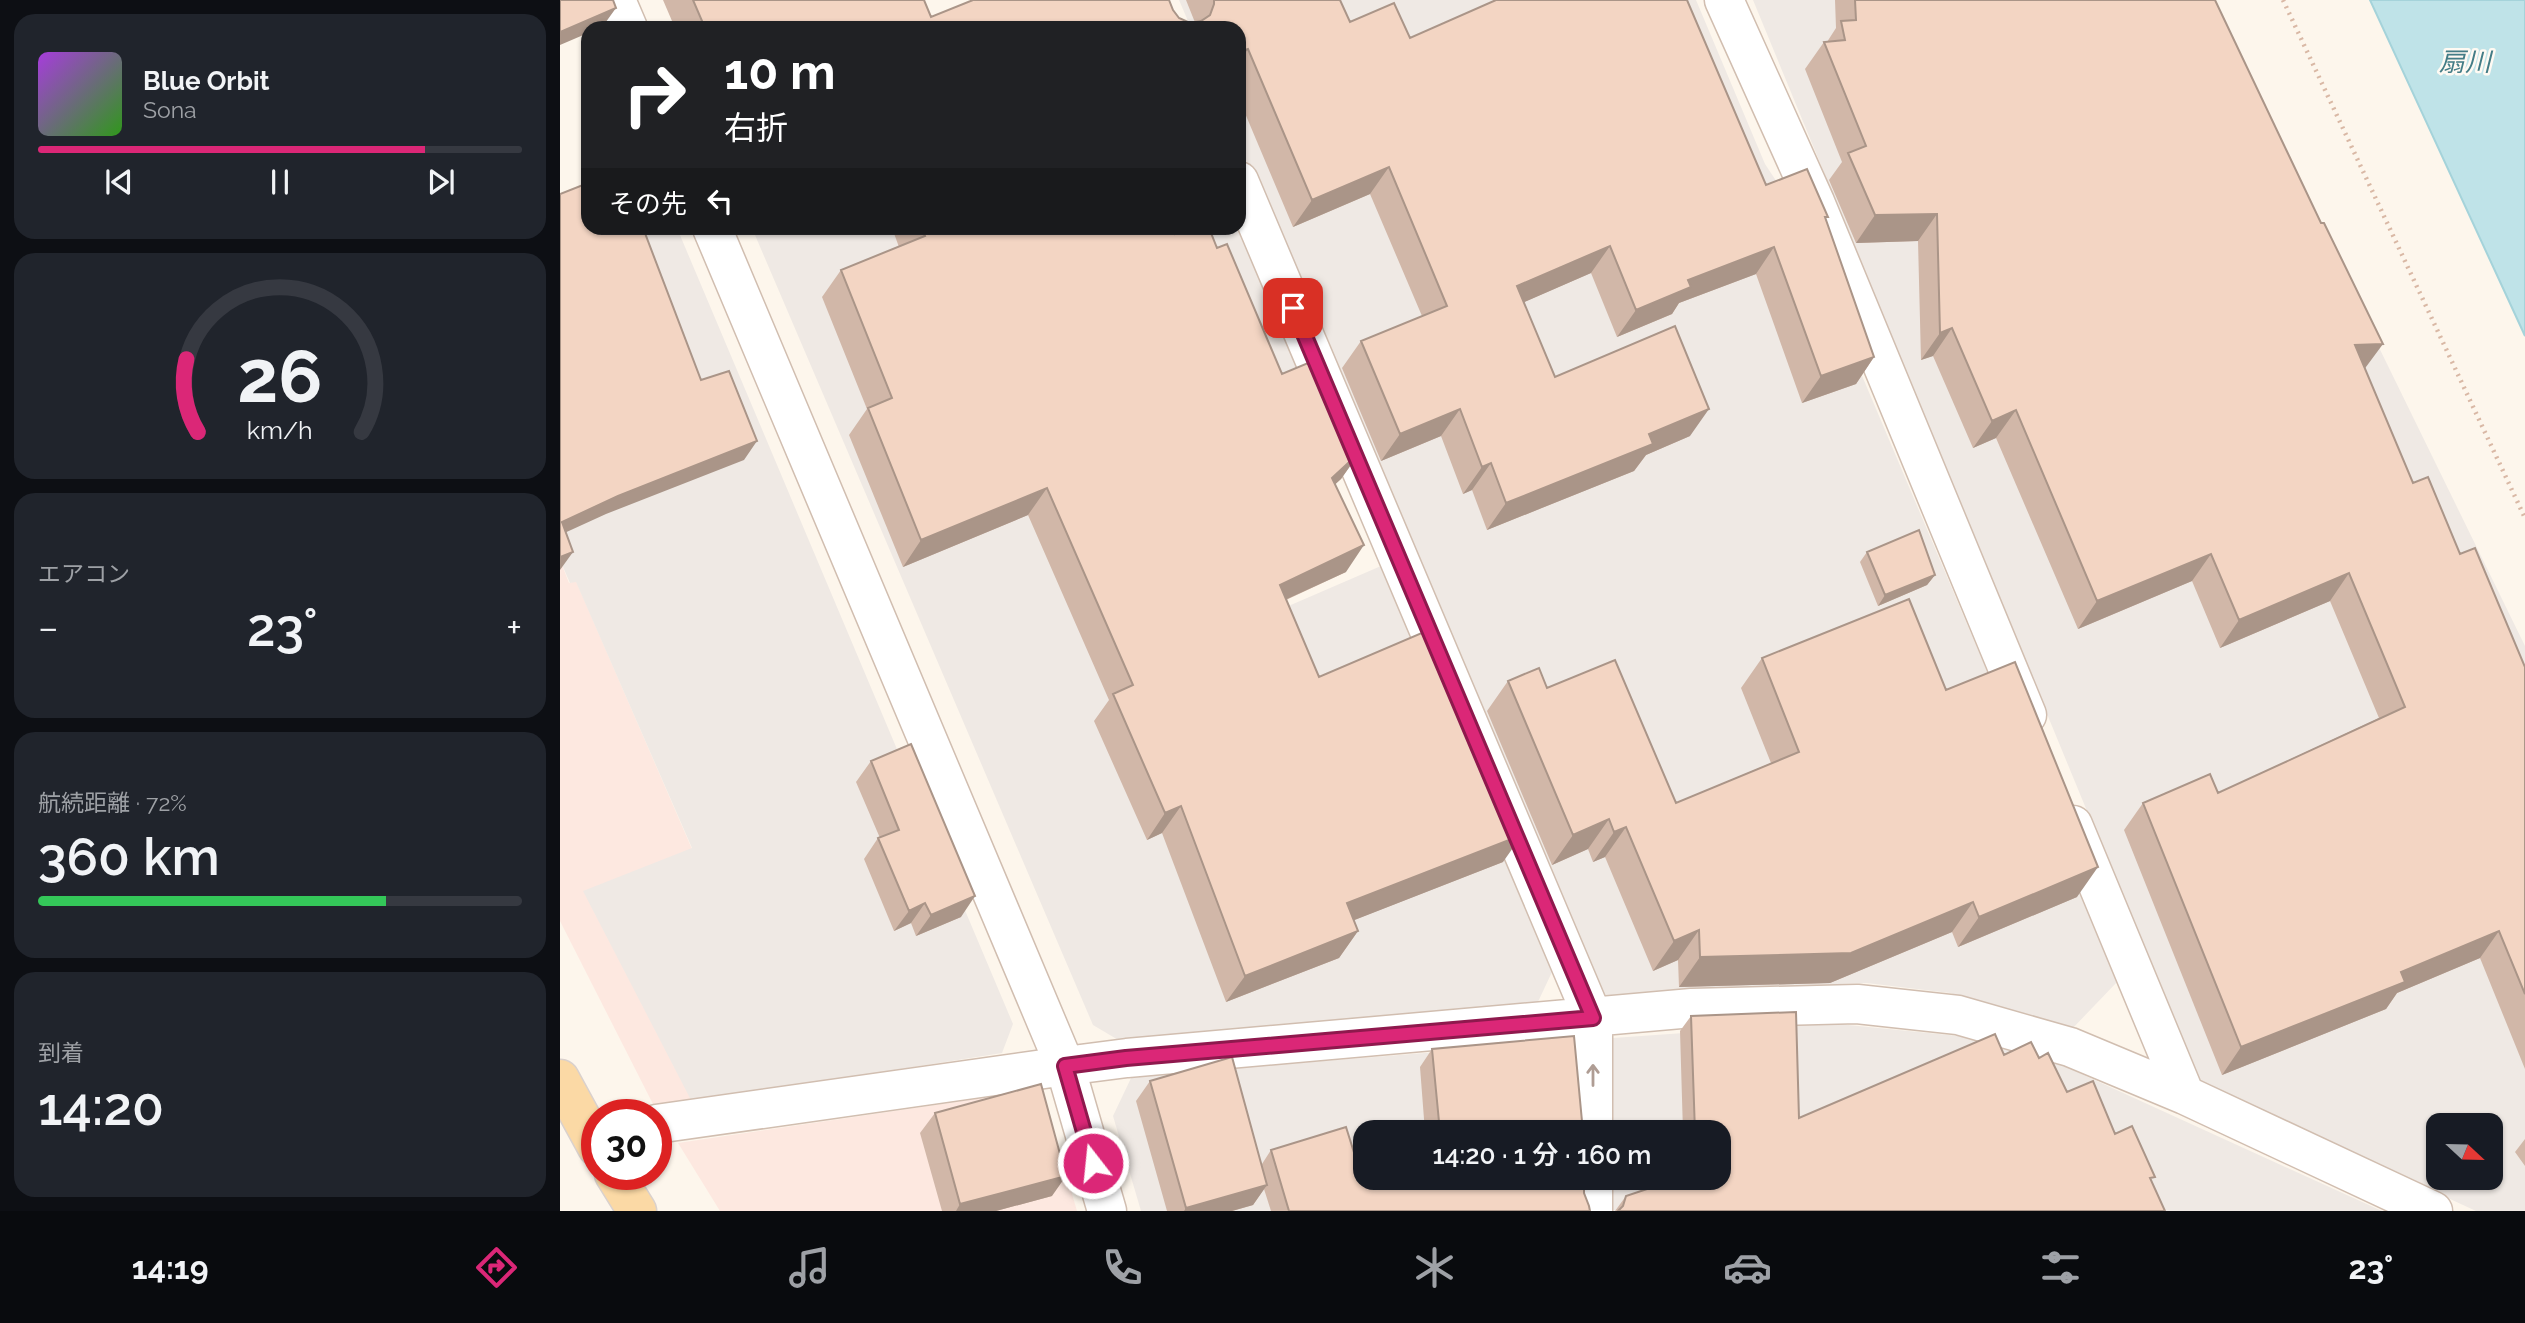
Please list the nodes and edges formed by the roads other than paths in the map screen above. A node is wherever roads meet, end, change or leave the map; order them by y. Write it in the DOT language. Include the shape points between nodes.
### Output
graph roads {
  1 [pos="616,0"];
  2 [pos="1724,0"];
  3 [pos="625,21"];
  4 [pos="1246,198"];
  5 [pos="715,235"];
  6 [pos="2042,751"];
  7 [pos="2058,789"];
  8 [pos="1593,1018"];
  9 [pos="1065,1066"];
  10 [pos="560,1079"];
  11 [pos="2185,1095"];
  12 [pos="581,1117"];
  13 [pos="1593,1120"];
  14 [pos="672,1122"];
  15 [pos="624,1190"];
  16 [pos="1593,1190"];
  17 [pos="637,1211"];
  18 [pos="1107,1211"];
  19 [pos="1593,1211"];
  20 [pos="2433,1211"];
  1 -- 3 [label="street"];
  2 -- 6 [label="street" via="1815,202"];
  4 -- 8 [label="street"];
  5 -- 9 [label="street"];
  7 -- 11 [label="street"];
  8 -- 9 [label="street"];
  8 -- 11 [label="street" via="1692,1008 1857,1004 1958,1015 2070,1047"];
  13 -- 8 [label="street, one-way"];
  9 -- 14 [label="street"];
  9 -- 18 [label="street"];
  10 -- 12 [label="main road"];
  11 -- 20 [label="street"];
  15 -- 17 [label="main road"];
  16 -- 19 [label="street"];
}
